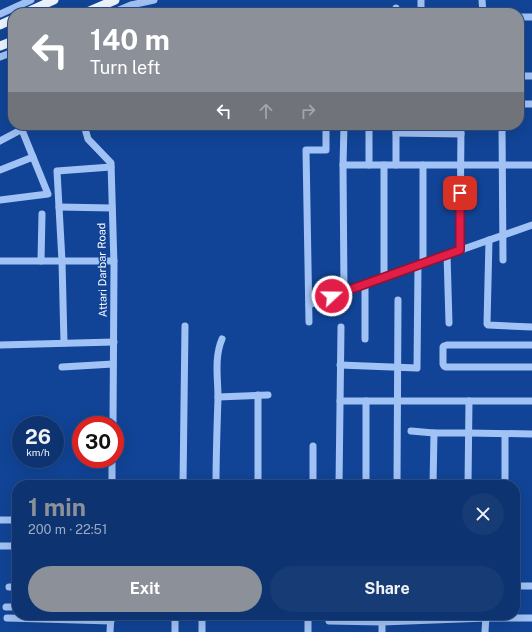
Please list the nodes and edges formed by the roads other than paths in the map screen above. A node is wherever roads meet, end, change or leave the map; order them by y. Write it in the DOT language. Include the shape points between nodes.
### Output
graph roads {
  1 [pos="31,0"];
  2 [pos="54,0"];
  3 [pos="116,0"];
  4 [pos="154,0"];
  5 [pos="13,8"];
  6 [pos="36,8"];
  7 [pos="97,8"];
  8 [pos="124,8"];
  9 [pos="22,130"];
  10 [pos="85,130"];
  11 [pos="326,130"];
  12 [pos="344,130"];
  13 [pos="369,130"];
  14 [pos="461,130"];
  15 [pos="502,130"];
  16 [pos="396,133"];
  17 [pos="461,134"];
  18 [pos="0,140"];
  19 [pos="33,157"];
  20 [pos="343,165"];
  21 [pos="369,165"];
  22 [pos="384,165"];
  23 [pos="396,165"];
  24 [pos="423,165"];
  25 [pos="460,165"];
  26 [pos="502,165"];
  27 [pos="532,165"];
  28 [pos="111,167"];
  29 [pos="0,170"];
  30 [pos="0,200"];
  31 [pos="59,208"];
  32 [pos="112,208"];
  33 [pos="42,214"];
  34 [pos="532,225"];
  35 [pos="502,236"];
  36 [pos="489,240"];
  37 [pos="460,250"];
  38 [pos="447,254"];
  39 [pos="503,260"];
  40 [pos="41,261"];
  41 [pos="62,261"];
  42 [pos="114,261"];
  43 [pos="0,262"];
  44 [pos="420,265"];
  45 [pos="384,277"];
  46 [pos="365,284"];
  47 [pos="344,291"];
  48 [pos="398,300"];
  49 [pos="309,305"];
  50 [pos="309,322"];
  51 [pos="449,323"];
  52 [pos="185,326"];
  53 [pos="341,327"];
  54 [pos="532,327"];
  55 [pos="365,339"];
  56 [pos="222,340"];
  57 [pos="114,342"];
  58 [pos="64,343"];
  59 [pos="0,345"];
  60 [pos="532,345"];
  61 [pos="113,364"];
  62 [pos="340,365"];
  63 [pos="62,367"];
  64 [pos="532,367"];
  65 [pos="398,368"];
  66 [pos="258,395"];
  67 [pos="268,395"];
  68 [pos="218,397"];
  69 [pos="340,401"];
  70 [pos="366,401"];
  71 [pos="397,401"];
  72 [pos="469,401"];
  73 [pos="532,401"];
  74 [pos="113,416"];
  75 [pos="411,431"];
  76 [pos="469,432"];
  77 [pos="434,433"];
  78 [pos="505,434"];
  79 [pos="532,434"];
  80 [pos="313,446"];
  81 [pos="112,468"];
  82 [pos="112,480"];
  83 [pos="183,480"];
  84 [pos="216,480"];
  85 [pos="258,480"];
  86 [pos="313,480"];
  87 [pos="339,480"];
  88 [pos="366,480"];
  89 [pos="397,480"];
  90 [pos="433,480"];
  91 [pos="468,480"];
  92 [pos="505,480"];
  93 [pos="0,520"];
  94 [pos="12,520"];
  95 [pos="0,546"];
  96 [pos="12,546"];
  97 [pos="520,586"];
  98 [pos="532,586"];
  99 [pos="6,607"];
  100 [pos="12,607"];
  101 [pos="520,617"];
  102 [pos="7,618"];
  103 [pos="12,618"];
  104 [pos="532,618"];
  105 [pos="111,620"];
  106 [pos="175,620"];
  107 [pos="202,620"];
  108 [pos="347,620"];
  109 [pos="382,620"];
  110 [pos="486,620"];
  111 [pos="329,621"];
  112 [pos="308,622"];
  113 [pos="110,632"];
  114 [pos="175,632"];
  115 [pos="202,632"];
  116 [pos="308,632"];
  117 [pos="382,632"];
  118 [pos="486,632"];
  1 -- 5 [label="street"];
  2 -- 6 [label="main road"];
  3 -- 7 [label="main road"];
  4 -- 8 [label="street"];
  9 -- 18 [label="street"];
  9 -- 19 [label="street"];
  10 -- 28 [label="street" via="88,139 111,163"];
  11 -- 49 [label="street" via="326,150 306,150"];
  12 -- 20 [label="street"];
  13 -- 21 [label="street"];
  14 -- 17 [label="street"];
  15 -- 26 [label="street"];
  16 -- 17 [label="street"];
  16 -- 23 [label="street"];
  17 -- 25 [label="street"];
  19 -- 29 [label="street"];
  19 -- 30 [label="street" via="48,194"];
  20 -- 21 [label="street"];
  20 -- 47 [label="street"];
  21 -- 22 [label="street"];
  22 -- 23 [label="street"];
  22 -- 45 [label="street"];
  23 -- 24 [label="street"];
  24 -- 25 [label="street"];
  24 -- 44 [label="street"];
  25 -- 26 [label="street"];
  25 -- 37 [label="street"];
  26 -- 27 [label="street"];
  26 -- 35 [label="street"];
  28 -- 31 [label="street" via="57,171"];
  28 -- 32 [label="street, Attari Darbar Road"];
  31 -- 32 [label="street"];
  31 -- 41 [label="street"];
  32 -- 42 [label="street, Attari Darbar Road"];
  33 -- 40 [label="street"];
  34 -- 35 [label="street"];
  35 -- 36 [label="street"];
  35 -- 39 [label="street"];
  36 -- 37 [label="street"];
  36 -- 54 [label="street" via="487,324"];
  37 -- 38 [label="street"];
  38 -- 44 [label="street"];
  38 -- 51 [label="street"];
  40 -- 41 [label="street"];
  40 -- 43 [label="street"];
  41 -- 42 [label="street"];
  41 -- 58 [label="street"];
  42 -- 57 [label="street, Attari Darbar Road"];
  44 -- 45 [label="street"];
  44 -- 65 [label="street" via="418,365 417,368"];
  45 -- 46 [label="street"];
  46 -- 47 [label="street"];
  46 -- 55 [label="street"];
  47 -- 49 [label="street"];
  48 -- 65 [label="street"];
  49 -- 50 [label="street"];
  52 -- 83 [label="street"];
  53 -- 62 [label="street"];
  56 -- 68 [label="street" via="216,360"];
  57 -- 58 [label="street"];
  57 -- 61 [label="street, Attari Darbar Road"];
  58 -- 59 [label="street"];
  60 -- 64 [label="street" via="447,345 443,348 443,364 446,367"];
  61 -- 63 [label="street"];
  61 -- 74 [label="street, Attari Darbar Road"];
  62 -- 65 [label="street"];
  62 -- 69 [label="street"];
  65 -- 71 [label="street"];
  66 -- 67 [label="street"];
  66 -- 68 [label="street"];
  66 -- 85 [label="street"];
  68 -- 84 [label="street"];
  69 -- 70 [label="street"];
  69 -- 87 [label="street"];
  70 -- 71 [label="street"];
  70 -- 88 [label="street"];
  71 -- 72 [label="street"];
  71 -- 89 [label="street"];
  72 -- 73 [label="street"];
  72 -- 76 [label="street"];
  75 -- 77 [label="street"];
  76 -- 77 [label="street"];
  76 -- 78 [label="street"];
  76 -- 91 [label="street"];
  77 -- 90 [label="street"];
  78 -- 79 [label="street"];
  78 -- 92 [label="street"];
  80 -- 86 [label="street"];
  81 -- 82 [label="street"];
  93 -- 94 [label="street"];
  95 -- 96 [label="street"];
  97 -- 98 [label="street"];
  99 -- 100 [label="street"];
  101 -- 104 [label="street"];
  102 -- 103 [label="street"];
  105 -- 113 [label="street"];
  106 -- 114 [label="street"];
  107 -- 115 [label="street"];
  108 -- 111 [label="street"];
  109 -- 117 [label="street"];
  110 -- 118 [label="street"];
  112 -- 116 [label="street"];
}
